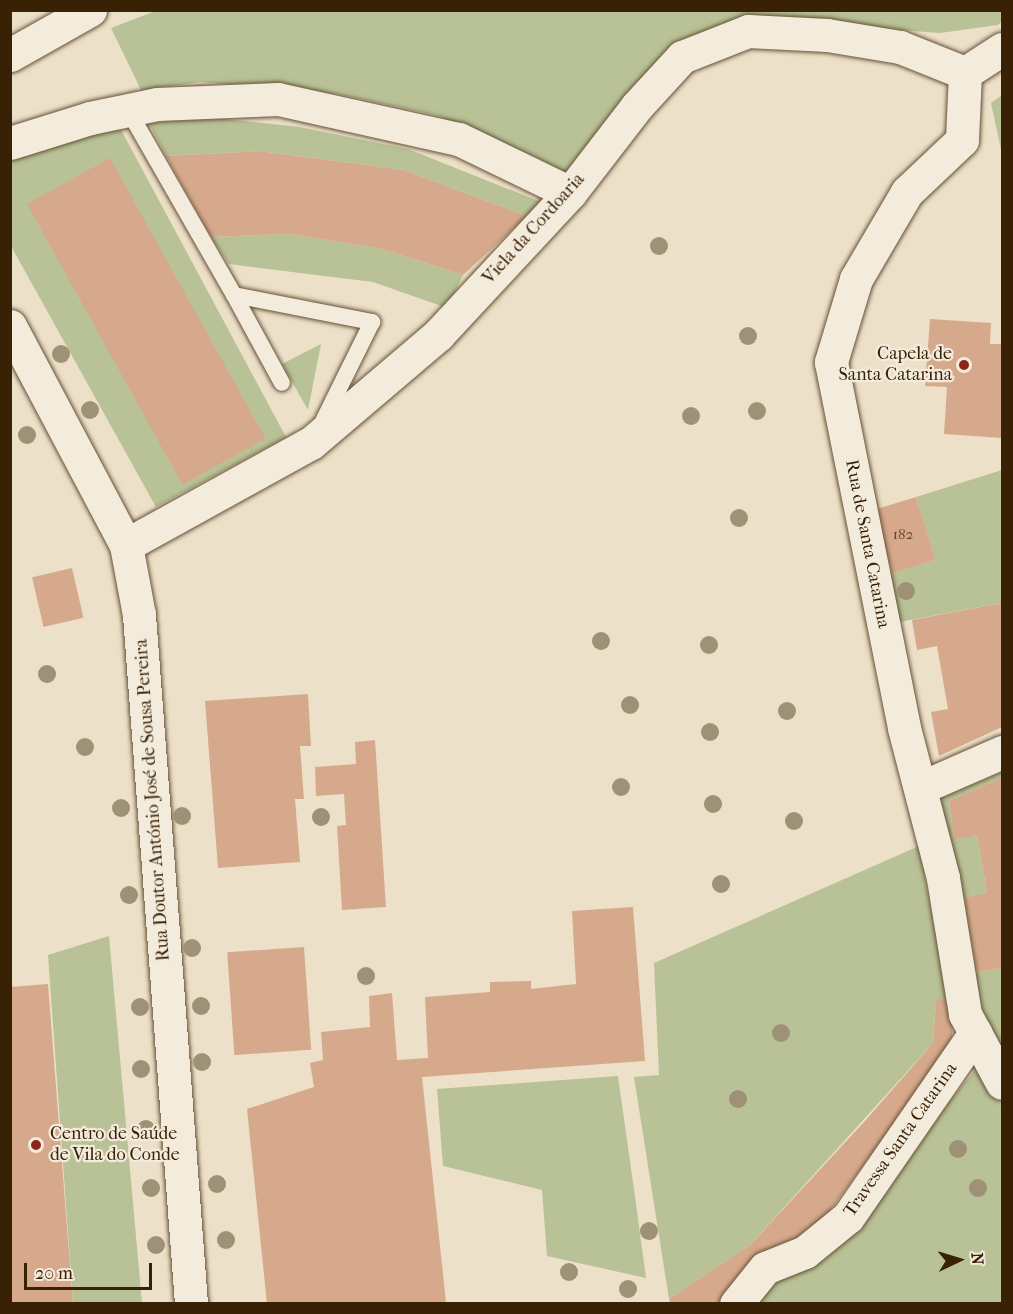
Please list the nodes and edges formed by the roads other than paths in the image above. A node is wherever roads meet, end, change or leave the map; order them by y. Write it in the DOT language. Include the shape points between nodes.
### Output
graph roads {
  1 [pos="90,10"];
  2 [pos="1002,49"];
  3 [pos="10,55"];
  4 [pos="965,73"];
  5 [pos="128,110"];
  6 [pos="10,143"];
  7 [pos="570,193"];
  8 [pos="234,295"];
  9 [pos="10,326"];
  10 [pos="282,383"];
  11 [pos="311,443"];
  12 [pos="126,545"];
  13 [pos="1002,752"];
  14 [pos="920,788"];
  15 [pos="975,1033"];
  16 [pos="1002,1083"];
  17 [pos="191,1304"];
  18 [pos="736,1304"];
  1 -- 3 [label="street"];
  2 -- 4 [label="street"];
  4 -- 7 [label="street, Viela da Cordoaria" via="900,47 827,35 748,31 682,57 637,106"];
  4 -- 14 [label="street, Rua de Santa Catarina" via="962,140 902,202 856,279 831,362 892,671"];
  5 -- 6 [label="street"];
  5 -- 7 [label="street" via="157,104 278,99 459,139"];
  5 -- 8 [label="lane"];
  7 -- 11 [label="street, Viela da Cordoaria" via="438,335"];
  8 -- 10 [label="lane"];
  8 -- 11 [label="lane" via="372,322"];
  9 -- 12 [label="street, Rua Doutor António José de Sousa Pereira"];
  11 -- 12 [label="street, Viela da Cordoaria"];
  12 -- 17 [label="street, Rua Doutor António José de Sousa Pereira" via="139,615"];
  13 -- 14 [label="street"];
  14 -- 15 [label="street, Rua de Santa Catarina" via="943,878 965,1014"];
  15 -- 16 [label="street, Rua de Santa Catarina"];
  15 -- 18 [label="street, Travessa Santa Catarina" via="848,1217 805,1252 765,1268"];
}
